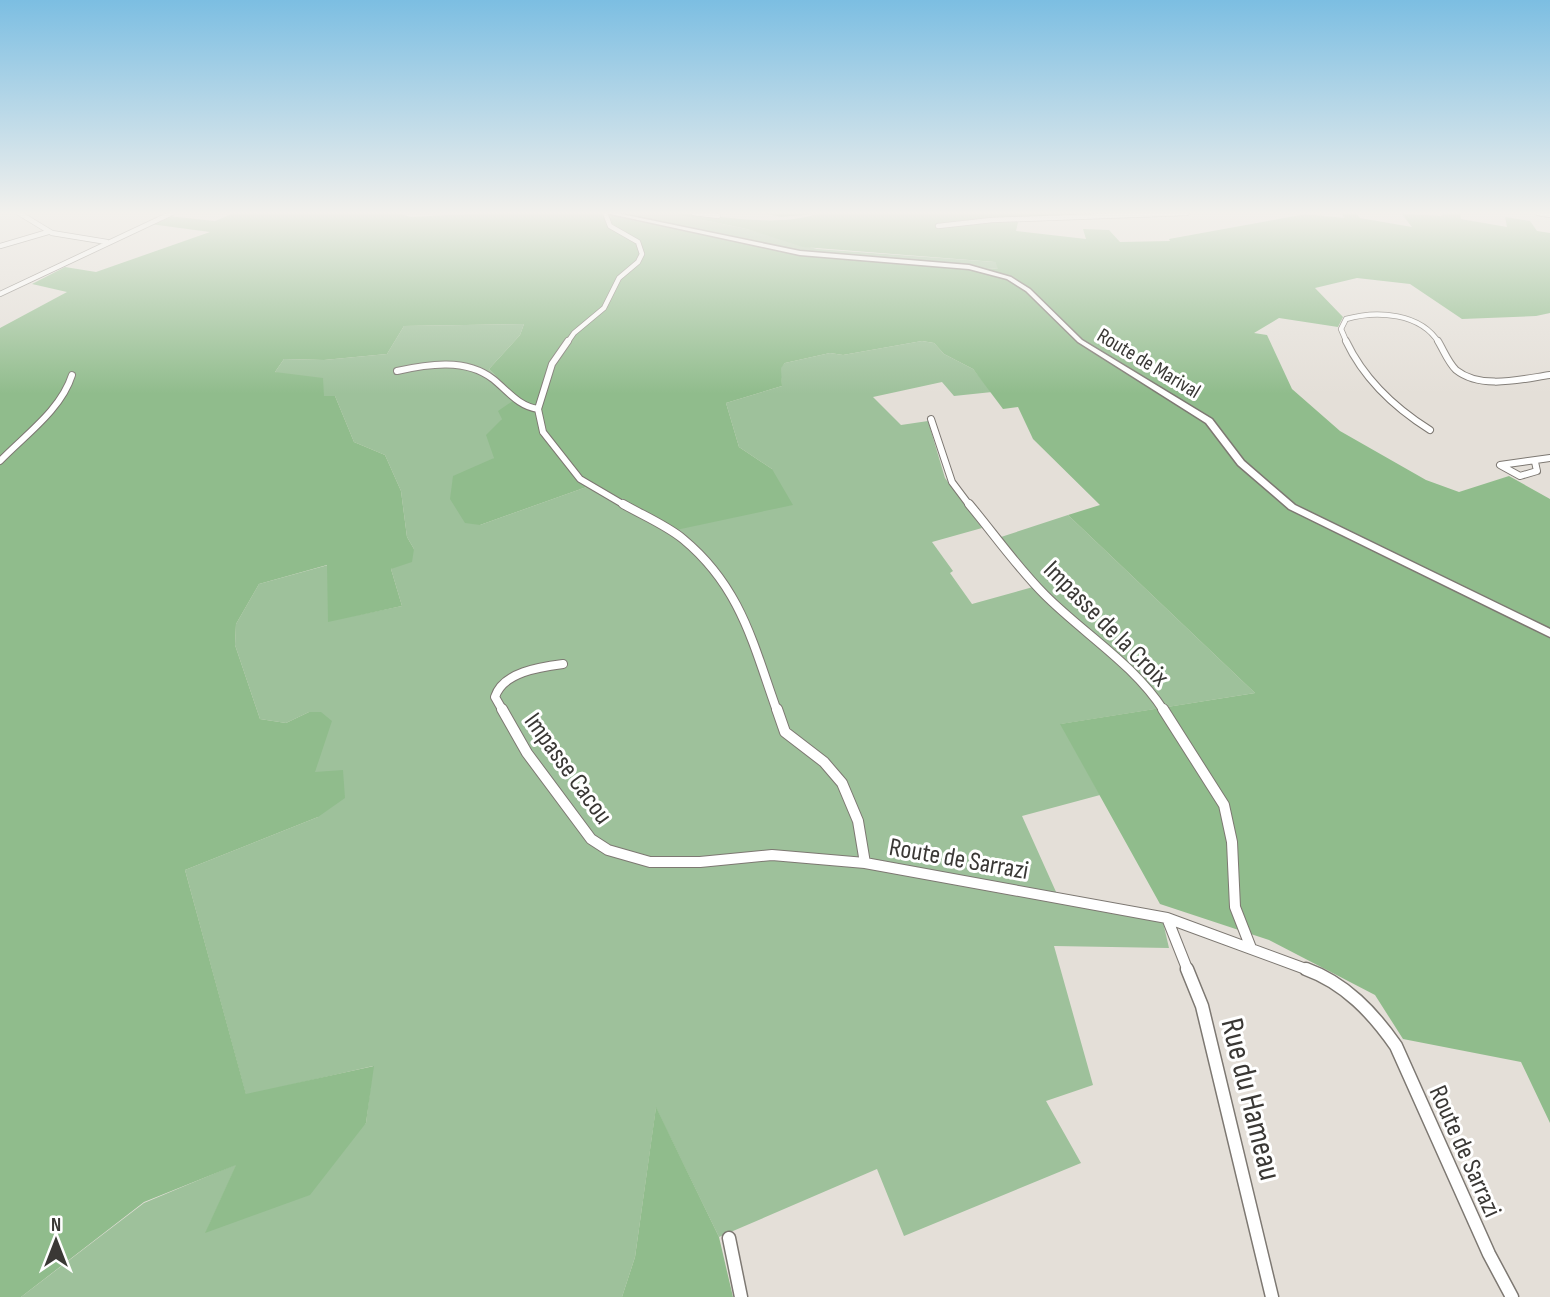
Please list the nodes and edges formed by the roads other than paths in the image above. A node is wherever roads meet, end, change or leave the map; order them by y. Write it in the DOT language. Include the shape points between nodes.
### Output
graph roads {
  1 [pos="42,274"];
  2 [pos="624,274"];
  3 [pos="993,274"];
  4 [pos="0,294"];
  5 [pos="397,371"];
  6 [pos="72,375"];
  7 [pos="1550,375"];
  8 [pos="538,409"];
  9 [pos="932,419"];
  10 [pos="1430,430"];
  11 [pos="1550,458"];
  12 [pos="0,461"];
  13 [pos="1535,462"];
  14 [pos="1550,632"];
  15 [pos="564,664"];
  16 [pos="865,863"];
  17 [pos="1167,918"];
  18 [pos="1251,948"];
  19 [pos="729,1238"];
  20 [pos="741,1297"];
  21 [pos="1272,1297"];
  22 [pos="1512,1297"];
  1 -- 4 [label="street"];
  2 -- 8 [label="street" via="604,308 574,333 552,364"];
  3 -- 14 [label="main road, Route de Marival" via="1028,290 1080,341 1204,416 1241,463 1292,507"];
  5 -- 8 [label="street" via="426,366 471,368 492,379 521,405"];
  6 -- 12 [label="street" via="72,383 60,398"];
  7 -- 10 [label="street" via="1507,382 1478,380 1455,369 1433,333 1421,325 1388,315 1346,319 1341,329 1360,367 1402,411"];
  8 -- 16 [label="street, Route de Sarrazi" via="543,432 580,479 682,538 724,583 744,618 785,732 825,763 850,798"];
  9 -- 18 [label="street, Impasse de la Croix" via="952,482 962,496 1045,595 1155,697 1224,805 1232,842 1236,907"];
  11 -- 13 [label="street"];
  13 -- 13 [label="street" via="1537,471 1520,476 1500,465 1515,460"];
  15 -- 16 [label="street, Impasse Cacou" via="501,682 495,697 527,753 591,839 633,860 650,862 772,855"];
  16 -- 17 [label="street, Route de Sarrazi"];
  17 -- 18 [label="street, Route de Sarrazi"];
  17 -- 21 [label="street, Rue du Hameau" via="1202,1006"];
  18 -- 22 [label="street, Route de Sarrazi" via="1312,971 1348,992 1377,1017 1396,1046"];
  19 -- 20 [label="street"];
}
